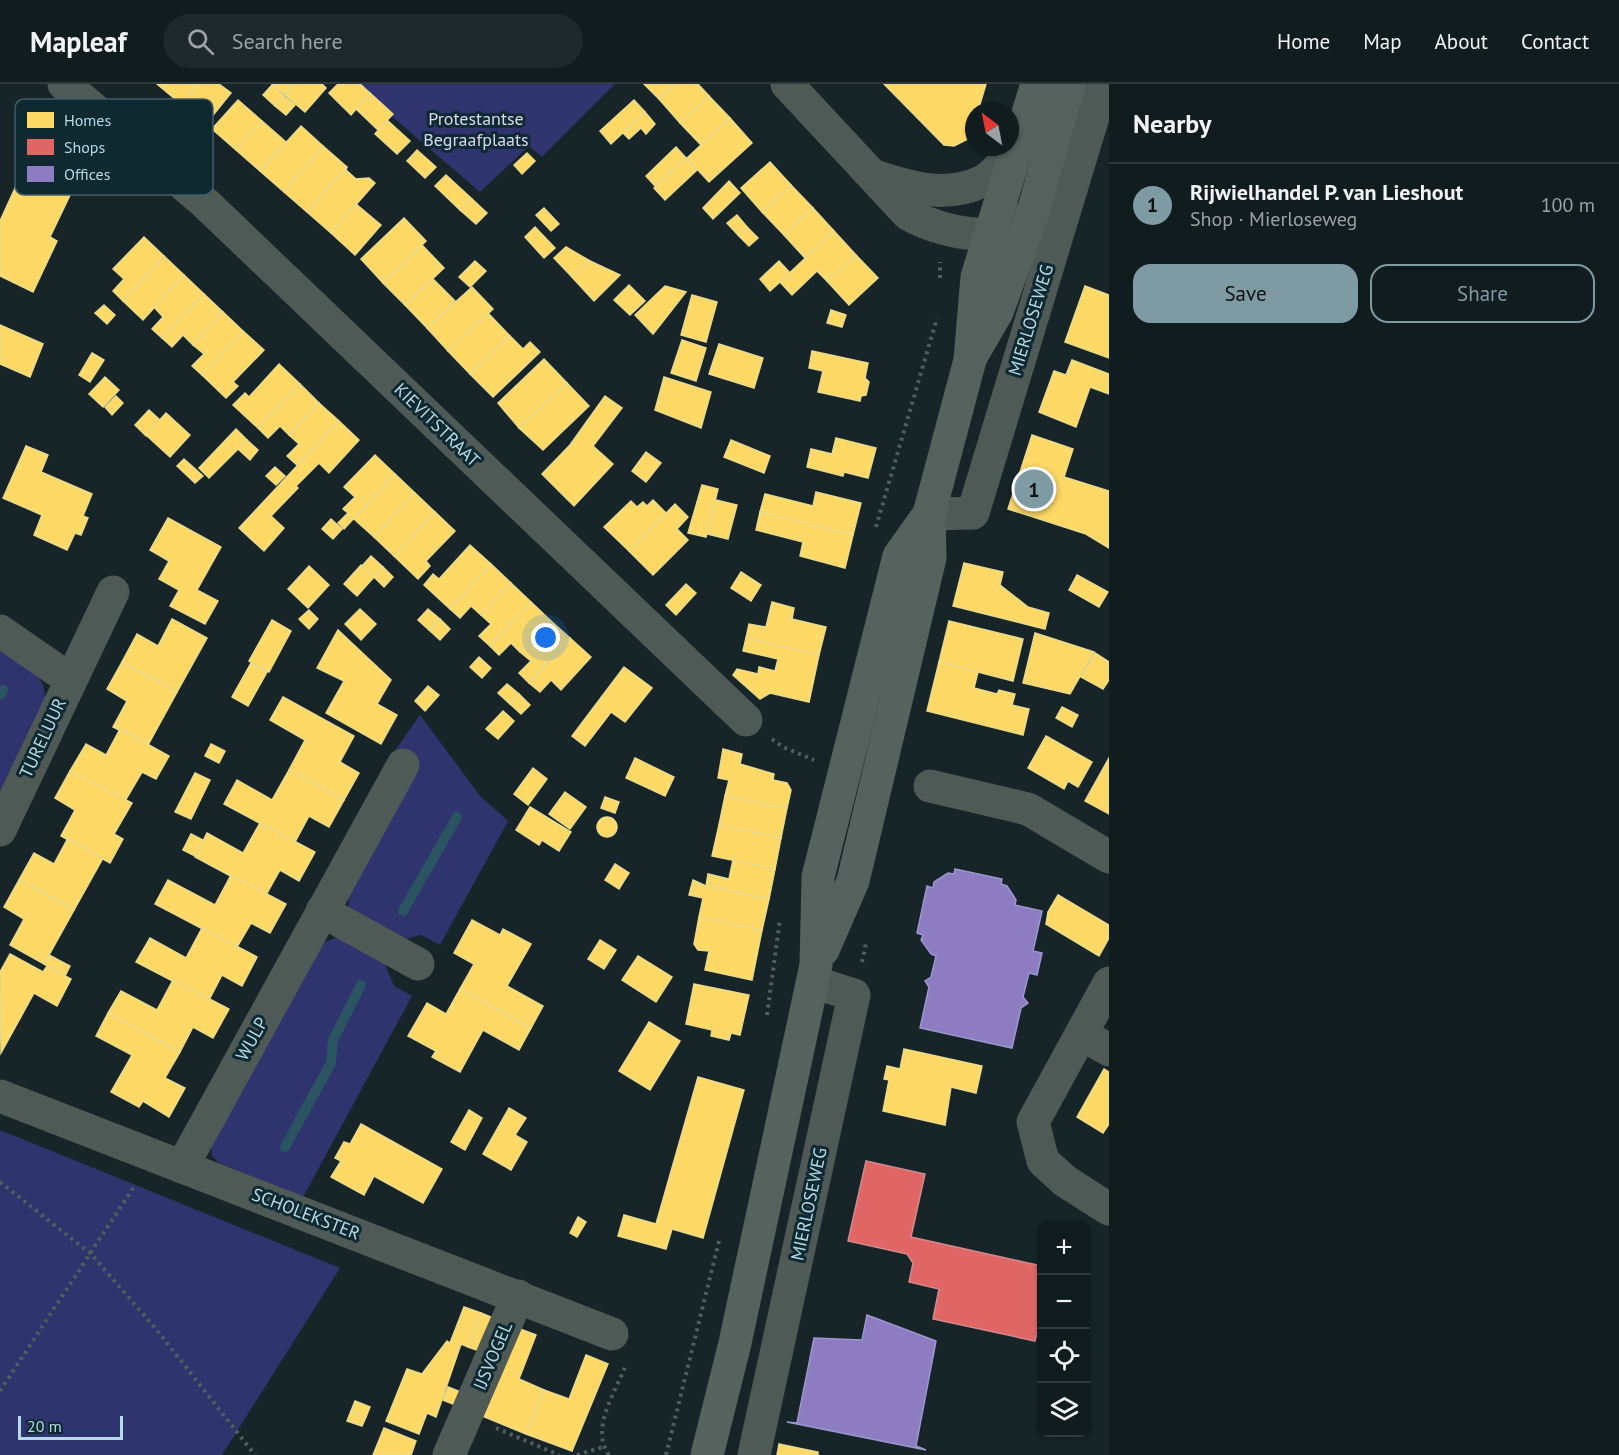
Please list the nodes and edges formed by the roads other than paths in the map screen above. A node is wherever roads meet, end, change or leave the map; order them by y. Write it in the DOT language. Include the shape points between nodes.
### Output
graph roads {
  1 [pos="64,84"];
  2 [pos="787,84"];
  3 [pos="1038,84"];
  4 [pos="1070,84"];
  5 [pos="1103,84"];
  6 [pos="82,99"];
  7 [pos="1019,138"];
  8 [pos="1008,156"];
  9 [pos="1013,156"];
  10 [pos="872,175"];
  11 [pos="196,195"];
  12 [pos="1033,212"];
  13 [pos="990,233"];
  14 [pos="970,360"];
  15 [pos="929,514"];
  16 [pos="113,592"];
  17 [pos="0,631"];
  18 [pos="71,680"];
  19 [pos="746,720"];
  20 [pos="403,765"];
  21 [pos="930,786"];
  22 [pos="0,830"];
  23 [pos="1109,857"];
  24 [pos="322,911"];
  25 [pos="418,964"];
  26 [pos="814,974"];
  27 [pos="1109,983"];
  28 [pos="1082,1034"];
  29 [pos="1109,1050"];
  30 [pos="0,1096"];
  31 [pos="168,1162"];
  32 [pos="1109,1209"];
  33 [pos="518,1296"];
  34 [pos="612,1334"];
  35 [pos="449,1455"];
  36 [pos="707,1455"];
  37 [pos="754,1455"];
  1 -- 6 [label="street, KIEVITSTRAAT"];
  2 -- 10 [label="street"];
  3 -- 7 [label="main road, MIERLOSEWEG"];
  4 -- 12 [label="main road, MIERLOSEWEG"];
  5 -- 15 [label="street, MIERLOSEWEG" via="973,513"];
  8 -- 10 [label="street" via="985,180 957,189 915,189"];
  9 -- 13 [label="main road, MIERLOSEWEG"];
  10 -- 13 [label="street" via="920,221 946,230"];
  11 -- 19 [label="street, KIEVITSTRAAT"];
  12 -- 13 [label="street"];
  12 -- 14 [label="main road, MIERLOSEWEG" via="997,312"];
  13 -- 14 [label="main road, MIERLOSEWEG" via="977,277"];
  14 -- 15 [label="main road, MIERLOSEWEG"];
  15 -- 26 [label="main road, MIERLOSEWEG" via="899,556 818,877"];
  16 -- 18 [label="street, TURELUUR"];
  17 -- 18 [label="street, TURELUUR"];
  18 -- 22 [label="street, TURELUUR"];
  20 -- 24 [label="street, WULP"];
  21 -- 23 [label="street" via="1028,808"];
  24 -- 25 [label="street"];
  24 -- 31 [label="street, WULP"];
  26 -- 36 [label="main road, MIERLOSEWEG" via="735,1343"];
  26 -- 37 [label="street, MIERLOSEWEG" via="854,994"];
  27 -- 28 [label="street"];
  28 -- 29 [label="street"];
  28 -- 32 [label="street" via="1033,1122 1044,1161 1065,1181"];
  30 -- 31 [label="street, SCHOLEKSTER"];
  31 -- 33 [label="street, SCHOLEKSTER"];
  33 -- 34 [label="street, SCHOLEKSTER"];
  33 -- 35 [label="street, IJSVOGEL"];
}
